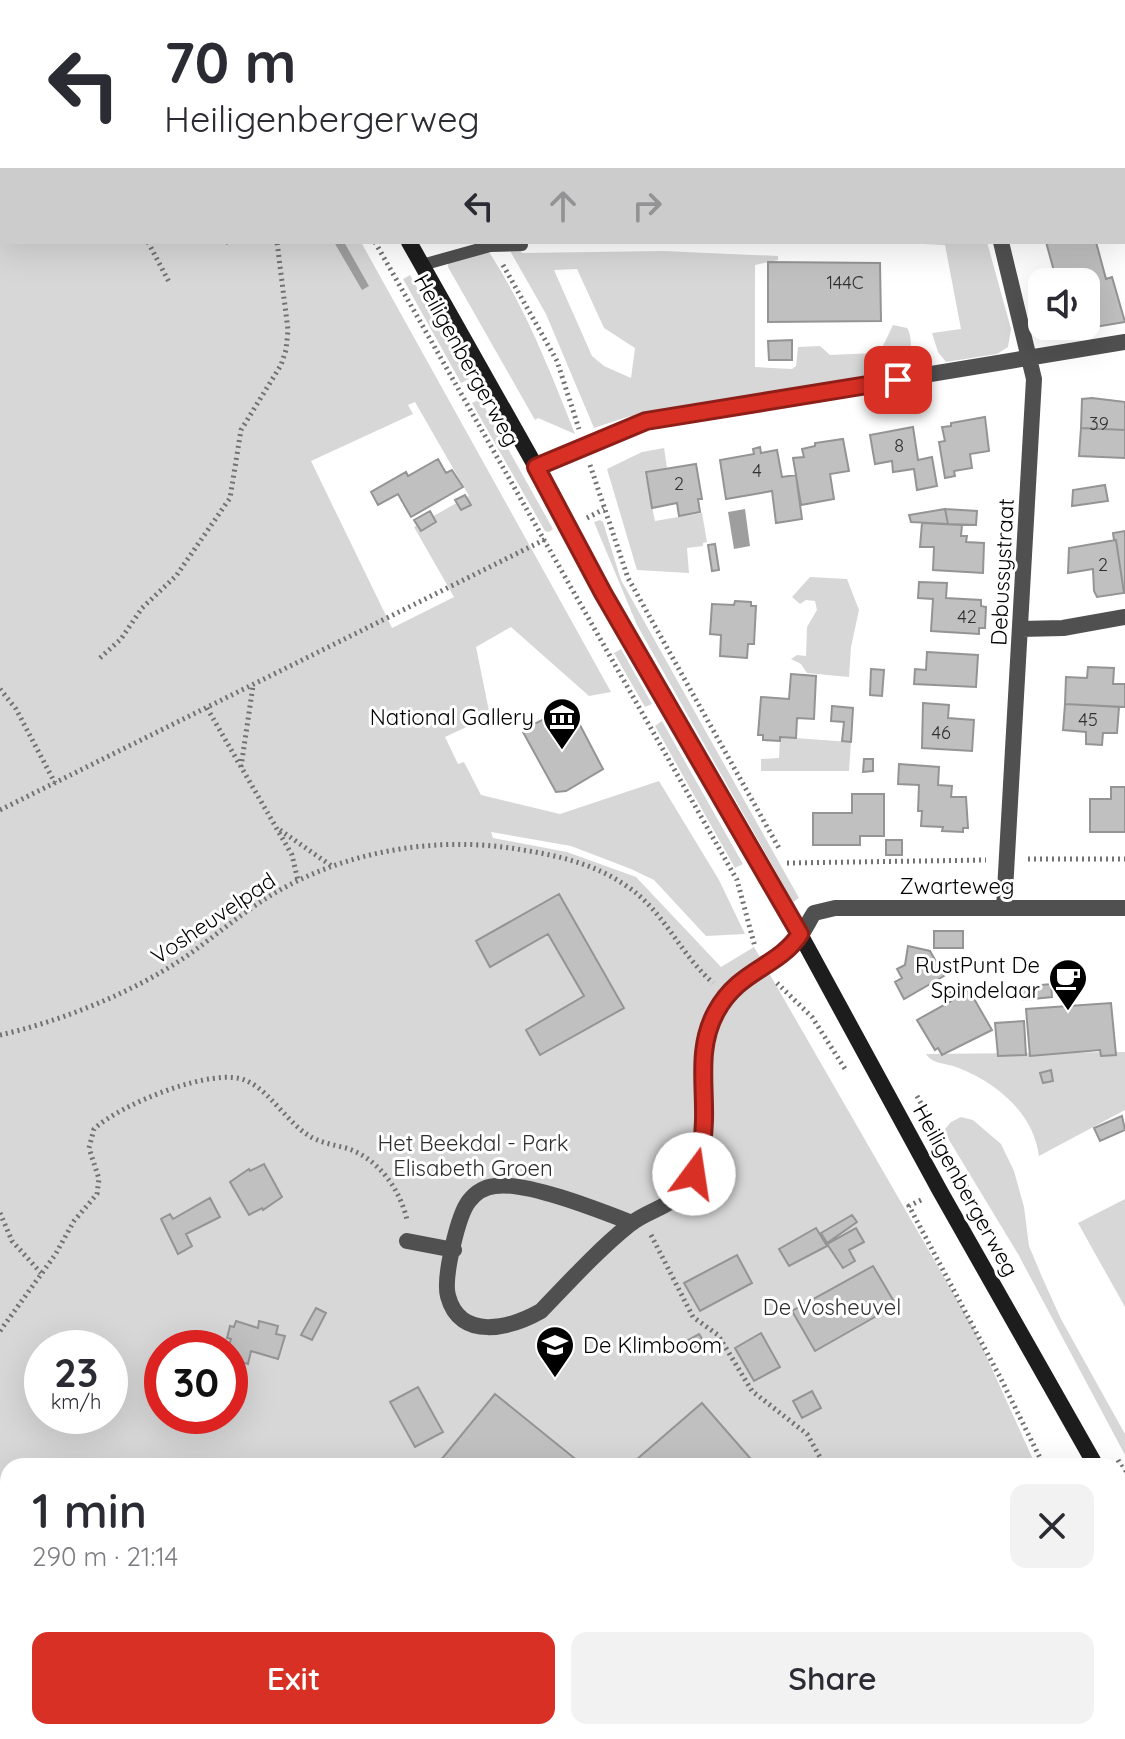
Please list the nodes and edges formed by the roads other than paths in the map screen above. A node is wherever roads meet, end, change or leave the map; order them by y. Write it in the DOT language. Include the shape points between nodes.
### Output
graph roads {
  1 [pos="410,244"];
  2 [pos="1002,244"];
  3 [pos="522,245"];
  4 [pos="422,265"];
  5 [pos="1125,342"];
  6 [pos="1030,357"];
  7 [pos="536,467"];
  8 [pos="1125,617"];
  9 [pos="1021,629"];
  10 [pos="1004,908"];
  11 [pos="1125,908"];
  12 [pos="800,934"];
  13 [pos="637,1220"];
  14 [pos="407,1241"];
  15 [pos="454,1250"];
  16 [pos="1091,1458"];
  1 -- 4 [label="main road, Heiligenbergerweg"];
  2 -- 6 [label="street, Debussystraat"];
  3 -- 4 [label="lane, Heiligenbergerweg" via="490,246"];
  4 -- 7 [label="main road, Heiligenbergerweg"];
  5 -- 6 [label="street"];
  6 -- 7 [label="street" via="646,421"];
  6 -- 9 [label="street, Debussystraat" via="1034,379"];
  7 -- 12 [label="main road, Heiligenbergerweg"];
  8 -- 9 [label="street"];
  9 -- 10 [label="street, Debussystraat"];
  10 -- 11 [label="street, Zwarteweg"];
  10 -- 12 [label="street, Zwarteweg" via="835,908 814,913"];
  12 -- 13 [label="street" via="790,949 751,972 715,1013 703,1054 703,1136 694,1174 673,1201"];
  12 -- 16 [label="main road, Heiligenbergerweg"];
  13 -- 15 [label="street" via="496,1185 470,1200"];
  13 -- 15 [label="street" via="541,1311 500,1328 473,1324 453,1307 447,1282"];
  14 -- 15 [label="street"];
}
